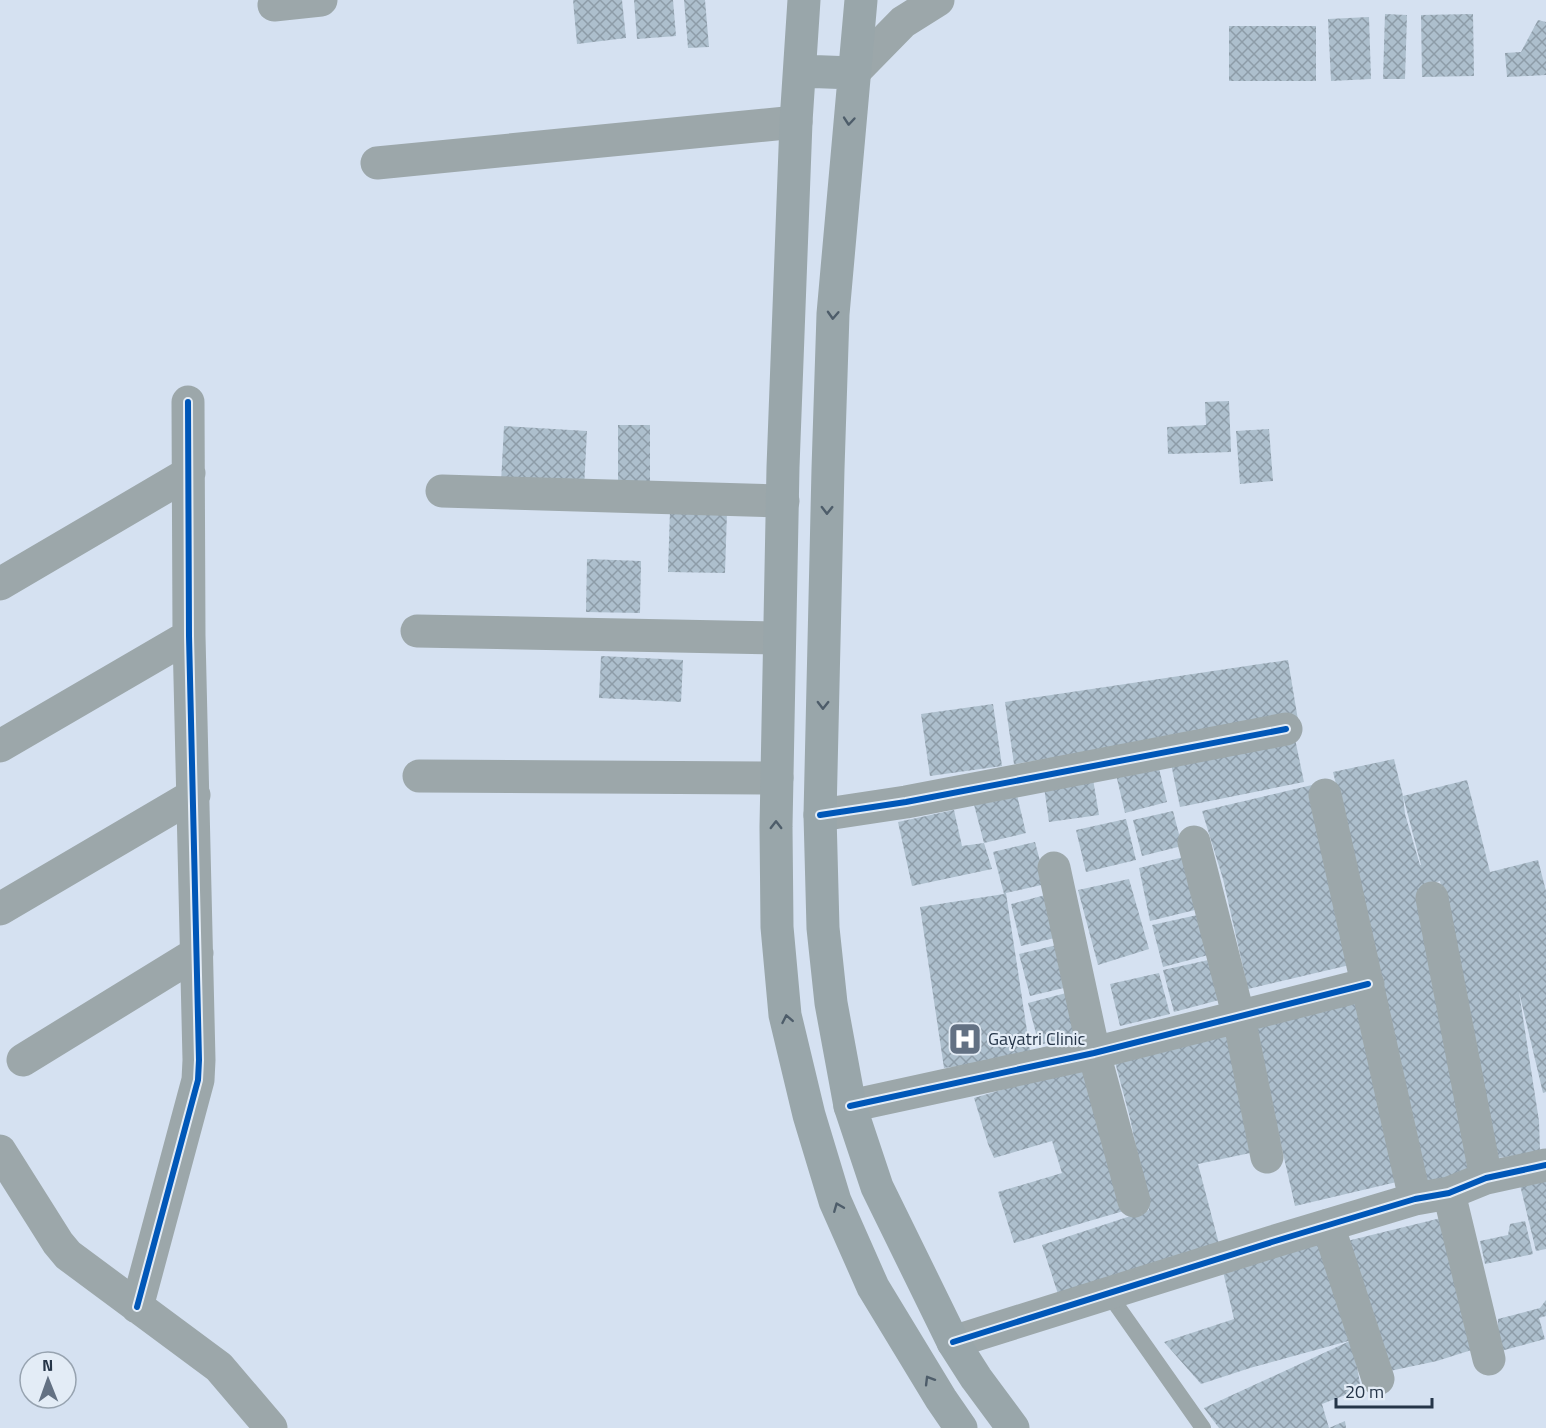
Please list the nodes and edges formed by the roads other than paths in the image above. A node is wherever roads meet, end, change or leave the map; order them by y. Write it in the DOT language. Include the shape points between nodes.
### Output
graph roads {
  1 [pos="321,0"];
  2 [pos="804,0"];
  3 [pos="861,0"];
  4 [pos="938,0"];
  5 [pos="274,5"];
  6 [pos="800,71"];
  7 [pos="853,73"];
  8 [pos="796,122"];
  9 [pos="377,163"];
  10 [pos="188,402"];
  11 [pos="189,473"];
  12 [pos="442,491"];
  13 [pos="783,501"];
  14 [pos="0,584"];
  15 [pos="417,631"];
  16 [pos="189,636"];
  17 [pos="779,638"];
  18 [pos="1286,729"];
  19 [pos="0,746"];
  20 [pos="419,776"];
  21 [pos="777,778"];
  22 [pos="194,795"];
  23 [pos="1325,795"];
  24 [pos="820,815"];
  25 [pos="1194,842"];
  26 [pos="1054,868"];
  27 [pos="1432,898"];
  28 [pos="0,909"];
  29 [pos="197,953"];
  30 [pos="1368,984"];
  31 [pos="1239,1018"];
  32 [pos="1094,1053"];
  33 [pos="23,1060"];
  34 [pos="850,1106"];
  35 [pos="0,1151"];
  36 [pos="1267,1157"];
  37 [pos="1546,1166"];
  38 [pos="1486,1178"];
  39 [pos="1449,1193"];
  40 [pos="1415,1199"];
  41 [pos="1134,1201"];
  42 [pos="1328,1225"];
  43 [pos="1108,1293"];
  44 [pos="137,1307"];
  45 [pos="953,1341"];
  46 [pos="1490,1359"];
  47 [pos="1378,1379"];
  48 [pos="271,1428"];
  49 [pos="961,1428"];
  50 [pos="1013,1428"];
  51 [pos="1203,1428"];
  1 -- 5 [label="street"];
  2 -- 6 [label="main road"];
  3 -- 7 [label="main road"];
  4 -- 7 [label="street" via="903,22"];
  6 -- 7 [label="main road"];
  6 -- 8 [label="main road"];
  7 -- 24 [label="main road, one-way" via="833,314"];
  8 -- 9 [label="street"];
  8 -- 13 [label="main road"];
  10 -- 11 [label="street"];
  11 -- 14 [label="street"];
  11 -- 16 [label="street"];
  12 -- 13 [label="street"];
  13 -- 17 [label="main road"];
  15 -- 17 [label="street"];
  16 -- 19 [label="street"];
  16 -- 22 [label="street"];
  17 -- 21 [label="main road"];
  18 -- 24 [label="street"];
  20 -- 21 [label="street"];
  49 -- 21 [label="main road, one-way" via="873,1287 835,1201 809,1115 784,1004 777,927"];
  22 -- 28 [label="street"];
  22 -- 29 [label="street"];
  23 -- 30 [label="street"];
  24 -- 34 [label="main road" via="823,928 831,1003"];
  25 -- 31 [label="street"];
  26 -- 32 [label="street"];
  27 -- 38 [label="street"];
  29 -- 33 [label="street"];
  29 -- 44 [label="street" via="198,1080"];
  30 -- 31 [label="street"];
  30 -- 40 [label="street"];
  31 -- 32 [label="street"];
  31 -- 36 [label="street"];
  32 -- 34 [label="street"];
  32 -- 41 [label="street"];
  34 -- 45 [label="main road" via="877,1187"];
  35 -- 44 [label="street" via="63,1249"];
  37 -- 38 [label="street"];
  38 -- 39 [label="street"];
  39 -- 40 [label="street"];
  39 -- 46 [label="street"];
  40 -- 42 [label="street"];
  42 -- 43 [label="street"];
  42 -- 47 [label="street"];
  43 -- 45 [label="street"];
  43 -- 51 [label="lane"];
  44 -- 48 [label="street" via="219,1367"];
  45 -- 50 [label="main road"];
}
